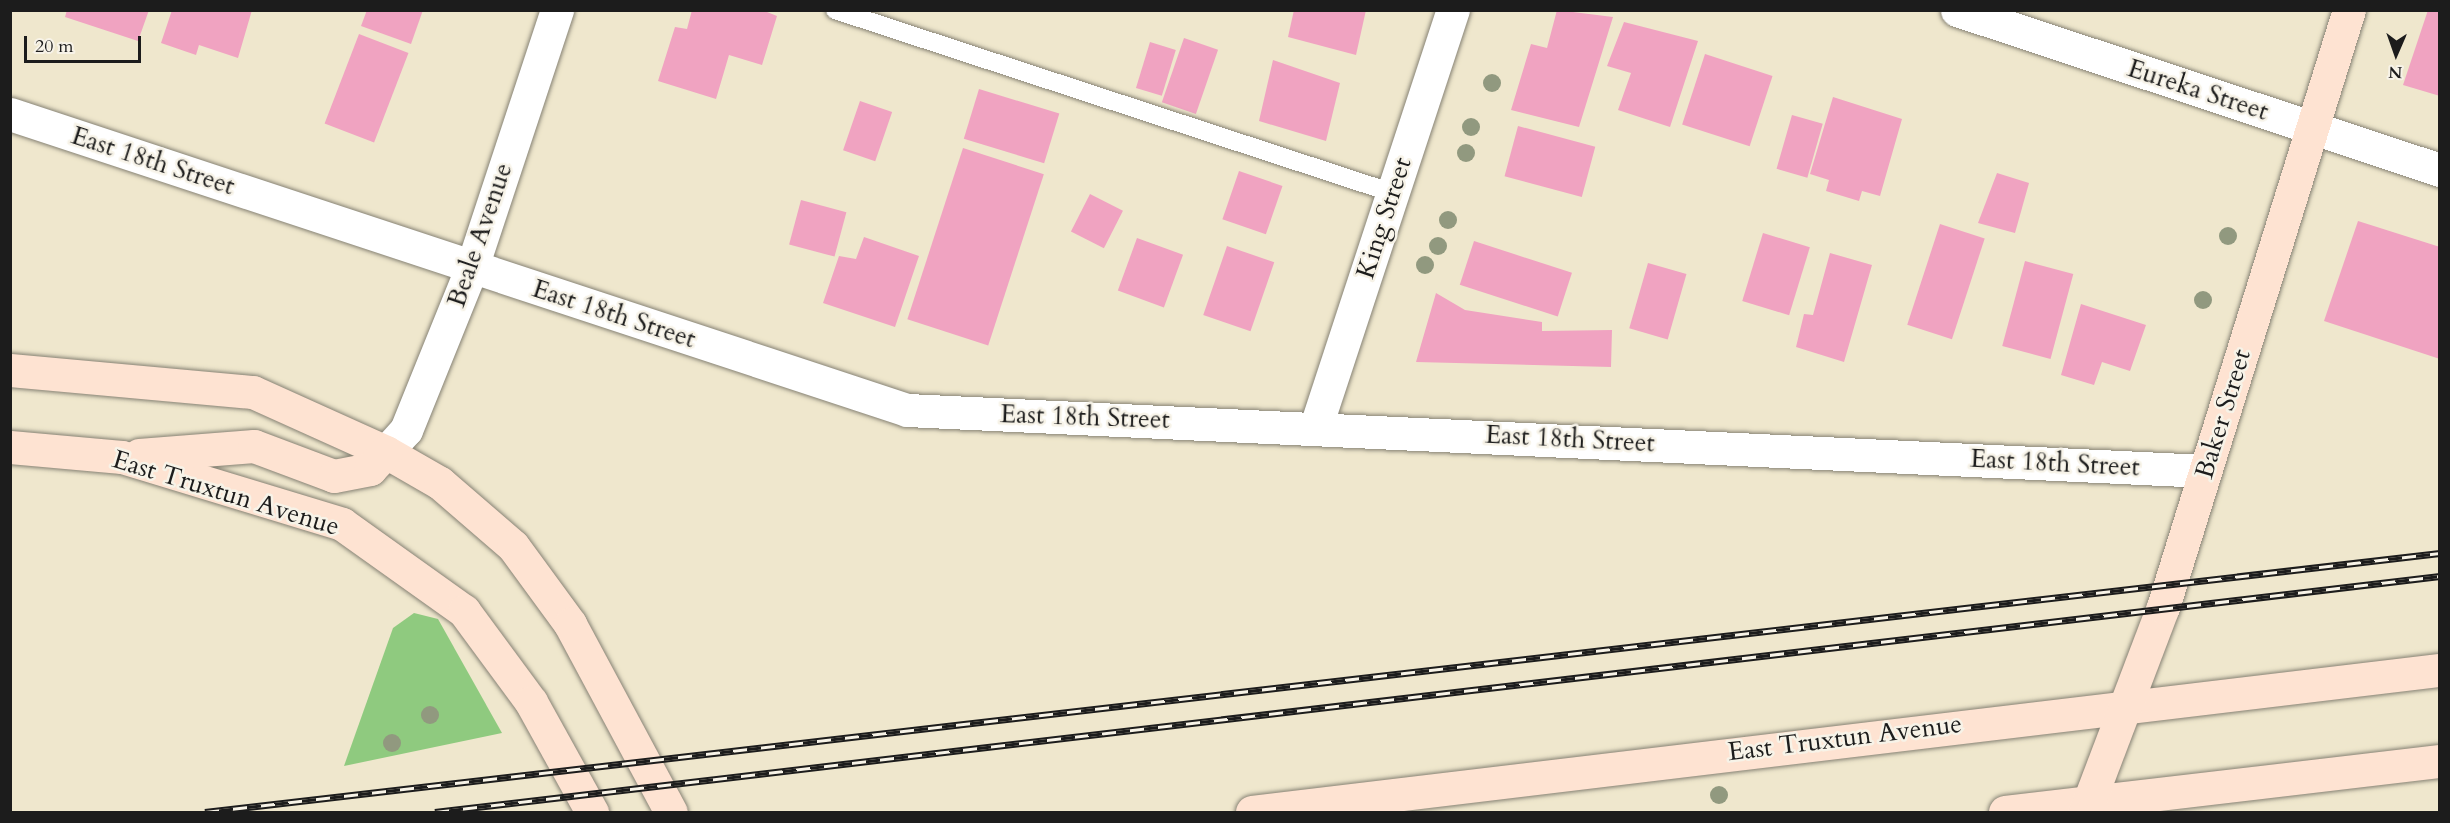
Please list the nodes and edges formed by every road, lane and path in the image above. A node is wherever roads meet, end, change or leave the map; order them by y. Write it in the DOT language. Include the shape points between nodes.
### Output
graph roads {
  1 [pos="557,10"];
  2 [pos="835,10"];
  3 [pos="1453,10"];
  4 [pos="1957,10"];
  5 [pos="2349,10"];
  6 [pos="10,114"];
  7 [pos="2311,128"];
  8 [pos="2439,170"];
  9 [pos="1393,193"];
  10 [pos="472,267"];
  11 [pos="10,370"];
  12 [pos="1316,426"];
  13 [pos="10,447"];
  14 [pos="386,452"];
  15 [pos="122,457"];
  16 [pos="2205,471"];
  17 [pos="2439,670"];
  18 [pos="2128,704"];
  19 [pos="2439,761"];
  20 [pos="1388,795"];
  21 [pos="2086,807"];
  22 [pos="592,813"];
  23 [pos="671,813"];
  24 [pos="1252,813"];
  25 [pos="1342,813"];
  26 [pos="2005,813"];
  27 [pos="2123,813"];
  1 -- 10 [label="street, Beale Avenue"];
  2 -- 9 [label="lane"];
  3 -- 9 [label="street, King Street"];
  4 -- 7 [label="street, Eureka Street"];
  5 -- 7 [label="main road, Baker Street"];
  6 -- 10 [label="street, East 18th Street"];
  7 -- 8 [label="street, Eureka Street"];
  7 -- 16 [label="main road, Baker Street"];
  9 -- 12 [label="street, King Street"];
  10 -- 12 [label="street, East 18th Street" via="907,410"];
  10 -- 14 [label="street, Beale Avenue" via="406,430"];
  11 -- 14 [label="main road" via="252,392"];
  12 -- 16 [label="street, East 18th Street"];
  13 -- 15 [label="main road, East Truxtun Avenue"];
  14 -- 15 [label="main road" via="370,469 334,476 254,446"];
  14 -- 23 [label="main road" via="440,483 513,546 570,624"];
  15 -- 22 [label="main road, East Truxtun Avenue" via="342,524 464,611 531,702"];
  16 -- 18 [label="main road, Baker Street"];
  17 -- 18 [label="main road, East Truxtun Avenue"];
  18 -- 20 [label="main road, East Truxtun Avenue"];
  18 -- 21 [label="main road, Baker Street"];
  19 -- 21 [label="main road"];
  20 -- 24 [label="main road, East Truxtun Avenue"];
  20 -- 25 [label="main road"];
  21 -- 26 [label="main road"];
  21 -- 27 [label="main road"];
}
